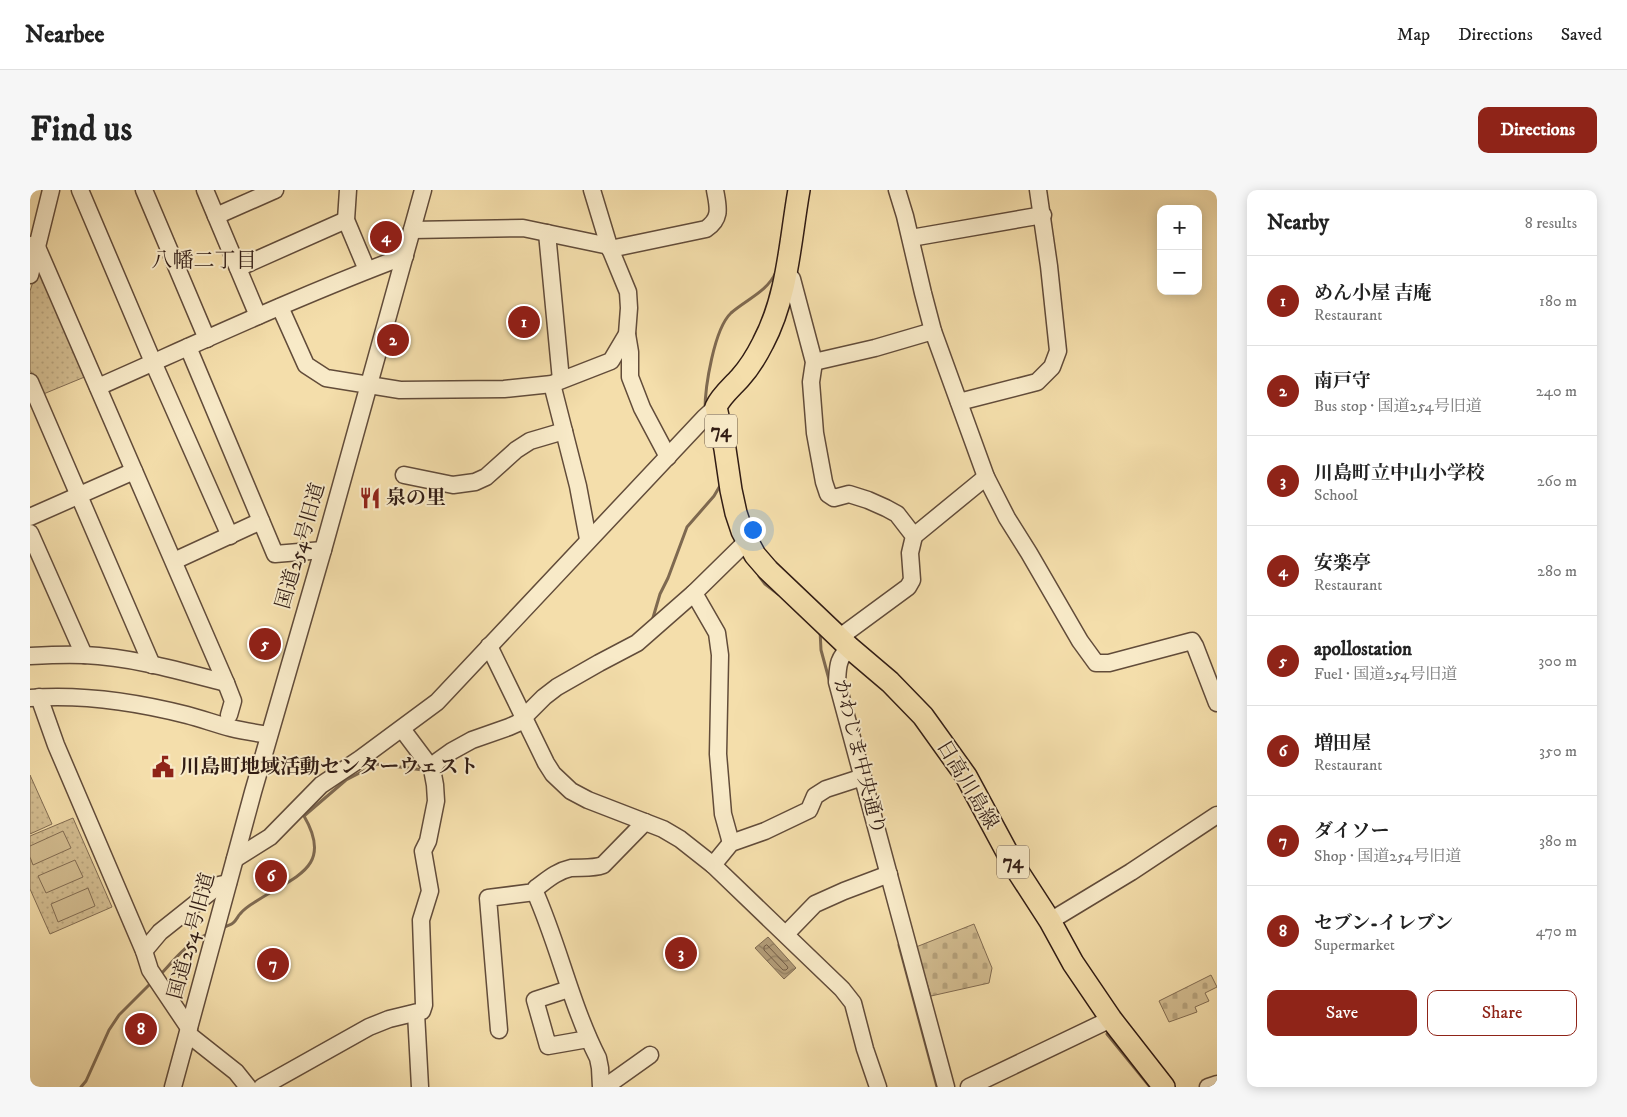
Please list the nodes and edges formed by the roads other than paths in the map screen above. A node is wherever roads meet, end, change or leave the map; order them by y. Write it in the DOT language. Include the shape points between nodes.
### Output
graph roads {
  1 [pos="51,190"];
  2 [pos="80,190"];
  3 [pos="144,190"];
  4 [pos="205,190"];
  5 [pos="275,190"];
  6 [pos="348,190"];
  7 [pos="423,190"];
  8 [pos="592,190"];
  9 [pos="715,190"];
  10 [pos="799,190"];
  11 [pos="897,190"];
  12 [pos="1038,190"];
  13 [pos="1042,215"];
  14 [pos="216,216"];
  15 [pos="346,220"];
  16 [pos="412,230"];
  17 [pos="547,233"];
  18 [pos="911,238"];
  19 [pos="34,246"];
  20 [pos="609,248"];
  21 [pos="405,256"];
  22 [pos="238,268"];
  23 [pos="367,270"];
  24 [pos="786,273"];
  25 [pos="30,275"];
  26 [pos="280,307"];
  27 [pos="258,316"];
  28 [pos="934,331"];
  29 [pos="627,334"];
  30 [pos="207,338"];
  31 [pos="188,347"];
  32 [pos="611,361"];
  33 [pos="153,362"];
  34 [pos="814,362"];
  35 [pos="631,373"];
  36 [pos="30,382"];
  37 [pos="556,382"];
  38 [pos="98,386"];
  39 [pos="368,386"];
  40 [pos="959,402"];
  41 [pos="716,407"];
  42 [pos="564,431"];
  43 [pos="668,457"];
  44 [pos="134,471"];
  45 [pos="404,475"];
  46 [pos="986,477"];
  47 [pos="79,496"];
  48 [pos="30,517"];
  49 [pos="261,521"];
  50 [pos="30,533"];
  51 [pos="230,536"];
  52 [pos="914,536"];
  53 [pos="588,539"];
  54 [pos="748,540"];
  55 [pos="323,550"];
  56 [pos="174,561"];
  57 [pos="694,593"];
  58 [pos="845,643"];
  59 [pos="489,646"];
  60 [pos="84,655"];
  61 [pos="30,656"];
  62 [pos="152,665"];
  63 [pos="226,683"];
  64 [pos="34,698"];
  65 [pos="1217,703"];
  66 [pos="229,715"];
  67 [pos="524,718"];
  68 [pos="402,728"];
  69 [pos="269,734"];
  70 [pos="432,769"];
  71 [pos="863,777"];
  72 [pos="1217,815"];
  73 [pos="645,822"];
  74 [pos="731,843"];
  75 [pos="235,859"];
  76 [pos="713,864"];
  77 [pos="889,874"];
  78 [pos="228,882"];
  79 [pos="535,892"];
  80 [pos="1050,922"];
  81 [pos="786,934"];
  82 [pos="144,951"];
  83 [pos="569,989"];
  84 [pos="416,1013"];
  85 [pos="1110,1019"];
  86 [pos="499,1030"];
  87 [pos="189,1031"];
  88 [pos="588,1038"];
  89 [pos="650,1055"];
  90 [pos="1217,1084"];
  91 [pos="173,1087"];
  92 [pos="248,1087"];
  93 [pos="262,1087"];
  94 [pos="420,1087"];
  95 [pos="603,1087"];
  96 [pos="878,1087"];
  97 [pos="946,1087"];
  98 [pos="968,1087"];
  99 [pos="1164,1087"];
  100 [pos="1208,1087"];
  1 -- 19 [label="street"];
  2 -- 33 [label="street"];
  3 -- 30 [label="street"];
  4 -- 14 [label="street"];
  5 -- 14 [label="street"];
  6 -- 15 [label="street"];
  7 -- 16 [label="street, 国道254号旧道"];
  8 -- 20 [label="street"];
  9 -- 20 [label="street" via="718,216 706,229"];
  10 -- 24 [label="main road, 74"];
  11 -- 18 [label="street"];
  12 -- 13 [label="street"];
  13 -- 18 [label="street"];
  13 -- 40 [label="street" via="1058,351 1052,367 1037,382"];
  14 -- 22 [label="street"];
  15 -- 22 [label="street"];
  15 -- 23 [label="street"];
  16 -- 17 [label="street" via="523,228"];
  16 -- 21 [label="street, 国道254号旧道"];
  17 -- 20 [label="street"];
  17 -- 37 [label="street"];
  18 -- 28 [label="street"];
  19 -- 25 [label="street"];
  19 -- 38 [label="street"];
  20 -- 29 [label="street" via="628,292"];
  21 -- 23 [label="street"];
  21 -- 39 [label="street, 国道254号旧道"];
  22 -- 27 [label="street"];
  23 -- 26 [label="street"];
  24 -- 34 [label="street" via="792,279"];
  24 -- 41 [label="main road, 74" via="773,323 764,343"];
  26 -- 27 [label="street"];
  26 -- 39 [label="street" via="306,365 326,378"];
  27 -- 30 [label="street"];
  28 -- 34 [label="street"];
  28 -- 40 [label="street"];
  29 -- 32 [label="street"];
  29 -- 35 [label="street"];
  30 -- 31 [label="street"];
  31 -- 33 [label="street"];
  31 -- 49 [label="street"];
  32 -- 35 [label="street"];
  32 -- 37 [label="street"];
  33 -- 38 [label="street"];
  33 -- 51 [label="street"];
  34 -- 52 [label="street" via="811,382 815,433 828,494 834,498 849,494 886,508 897,514"];
  35 -- 43 [label="street" via="642,408"];
  36 -- 47 [label="street"];
  37 -- 39 [label="street" via="482,390 400,390"];
  37 -- 42 [label="street"];
  38 -- 44 [label="street"];
  39 -- 55 [label="street, 国道254号旧道"];
  40 -- 46 [label="street"];
  41 -- 43 [label="street"];
  41 -- 54 [label="main road, 74" via="736,513"];
  42 -- 45 [label="street" via="530,441 486,477 475,482 453,485"];
  42 -- 53 [label="street"];
  43 -- 53 [label="street"];
  44 -- 47 [label="street"];
  44 -- 56 [label="street"];
  46 -- 52 [label="street"];
  46 -- 65 [label="street" via="1080,641 1096,662 1109,663 1192,641"];
  47 -- 48 [label="street"];
  47 -- 62 [label="street"];
  49 -- 51 [label="street"];
  49 -- 55 [label="street" via="275,554"];
  50 -- 60 [label="street"];
  51 -- 56 [label="street"];
  52 -- 58 [label="street" via="910,553 912,580 908,587"];
  53 -- 59 [label="street"];
  54 -- 57 [label="street"];
  54 -- 58 [label="main road, 74" via="768,570"];
  55 -- 69 [label="street, 国道254号旧道"];
  56 -- 63 [label="street"];
  57 -- 67 [label="street" via="637,643 557,688"];
  57 -- 74 [label="street" via="717,633 720,655 718,754 723,814"];
  58 -- 71 [label="street, かわじま中央通り" via="837,682"];
  58 -- 80 [label="main road, 日高川島線 / 74" via="924,716 966,776"];
  59 -- 67 [label="street"];
  59 -- 68 [label="street" via="437,702"];
  60 -- 61 [label="street"];
  60 -- 62 [label="street"];
  62 -- 63 [label="street"];
  63 -- 66 [label="street" via="233,700"];
  64 -- 69 [label="street" via="66,697 142,705 233,729"];
  64 -- 82 [label="street"];
  67 -- 70 [label="street" via="510,727 464,744 438,761"];
  67 -- 73 [label="street" via="553,774 571,791"];
  68 -- 70 [label="street"];
  68 -- 75 [label="street" via="322,785 270,837"];
  69 -- 75 [label="street, 国道254号旧道"];
  70 -- 84 [label="street" via="436,801 423,851 430,891 421,920 424,1005 422,1011"];
  71 -- 74 [label="street" via="826,789 815,796 809,810"];
  71 -- 77 [label="street, かわじま中央通り"];
  72 -- 80 [label="street"];
  73 -- 76 [label="street" via="680,839"];
  73 -- 79 [label="street" via="603,865 561,870"];
  74 -- 76 [label="street"];
  75 -- 78 [label="street, 国道254号旧道"];
  76 -- 81 [label="street"];
  77 -- 81 [label="street" via="815,904"];
  77 -- 97 [label="street, かわじま中央通り"];
  78 -- 82 [label="street" via="219,885 160,932"];
  78 -- 87 [label="street, 国道254号旧道"];
  79 -- 83 [label="street"];
  79 -- 86 [label="street" via="488,898"];
  80 -- 85 [label="main road, 日高川島線 / 74"];
  81 -- 96 [label="street" via="853,1003"];
  82 -- 87 [label="street" via="150,970"];
  83 -- 88 [label="street"];
  83 -- 88 [label="street" via="535,1000 548,1046"];
  84 -- 93 [label="street" via="369,1027"];
  84 -- 94 [label="street"];
  85 -- 98 [label="street"];
  85 -- 99 [label="main road, 日高川島線 / 74"];
  87 -- 91 [label="street, 国道254号旧道"];
  87 -- 92 [label="street" via="236,1072"];
  88 -- 95 [label="street" via="600,1068"];
  89 -- 95 [label="street"];
  90 -- 100 [label="street"];
}
